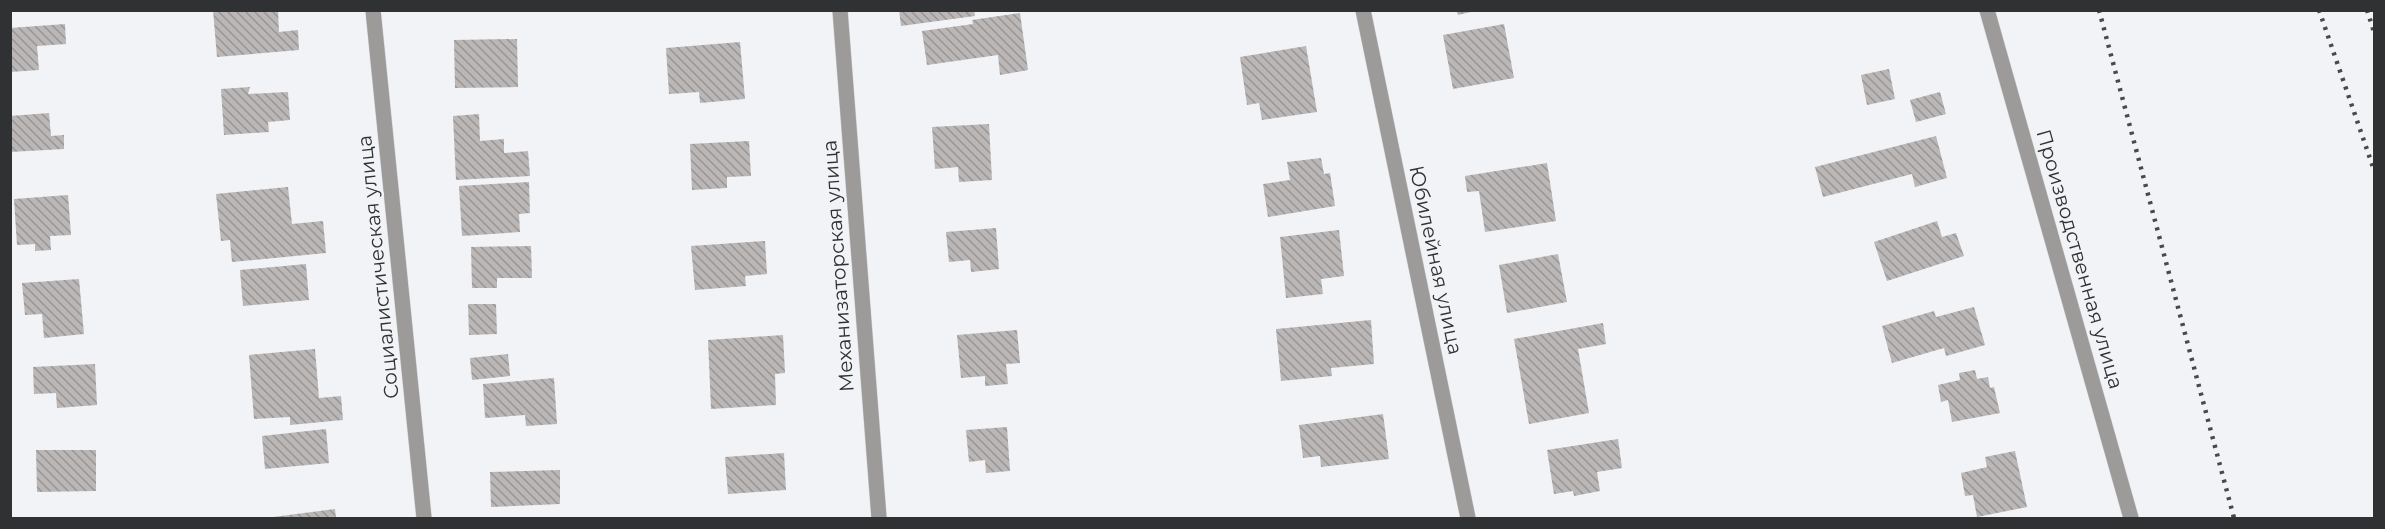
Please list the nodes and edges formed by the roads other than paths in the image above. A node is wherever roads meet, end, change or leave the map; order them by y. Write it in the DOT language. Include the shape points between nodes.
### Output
graph roads {
  1 [pos="373,10"];
  2 [pos="840,10"];
  3 [pos="1363,10"];
  4 [pos="1987,10"];
  5 [pos="424,519"];
  6 [pos="879,519"];
  7 [pos="1468,519"];
  8 [pos="2131,519"];
  1 -- 5 [label="street, Социалистическая улица"];
  2 -- 6 [label="street, Механизаторская улица"];
  3 -- 7 [label="street, Юбилейная улица"];
  4 -- 8 [label="street, Производственная улица"];
}
